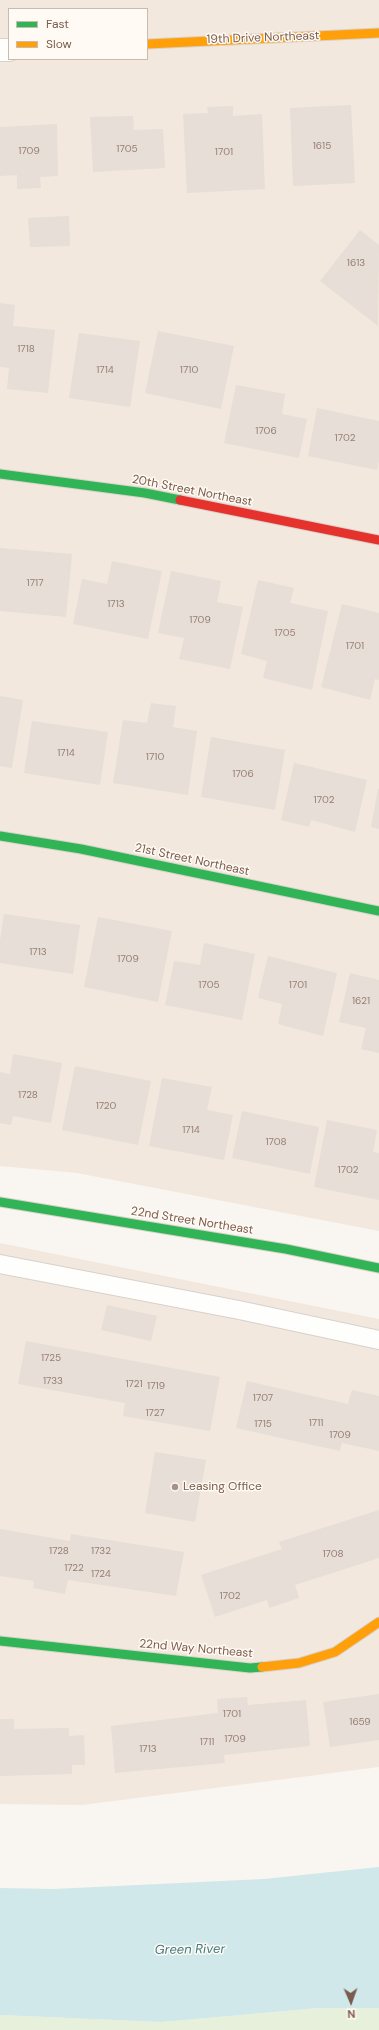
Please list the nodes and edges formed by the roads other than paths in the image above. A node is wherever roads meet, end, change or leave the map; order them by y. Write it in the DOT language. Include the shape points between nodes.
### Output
graph roads {
  1 [pos="379,34"];
  2 [pos="148,44"];
  3 [pos="0,474"];
  4 [pos="379,540"];
  5 [pos="0,836"];
  6 [pos="379,911"];
  7 [pos="0,1202"];
  8 [pos="0,1264"];
  9 [pos="379,1268"];
  10 [pos="379,1340"];
  11 [pos="379,1622"];
  12 [pos="0,1641"];
  1 -- 2 [label="street, 19th Drive Northeast"];
  3 -- 4 [label="street, 20th Street Northeast" via="145,493"];
  5 -- 6 [label="street, 21st Street Northeast" via="81,849"];
  7 -- 9 [label="street, 22nd Street Northeast" via="286,1249"];
  8 -- 10 [label="lane"];
  11 -- 12 [label="street, 22nd Way Northeast" via="335,1652 299,1663 250,1668"];
}
